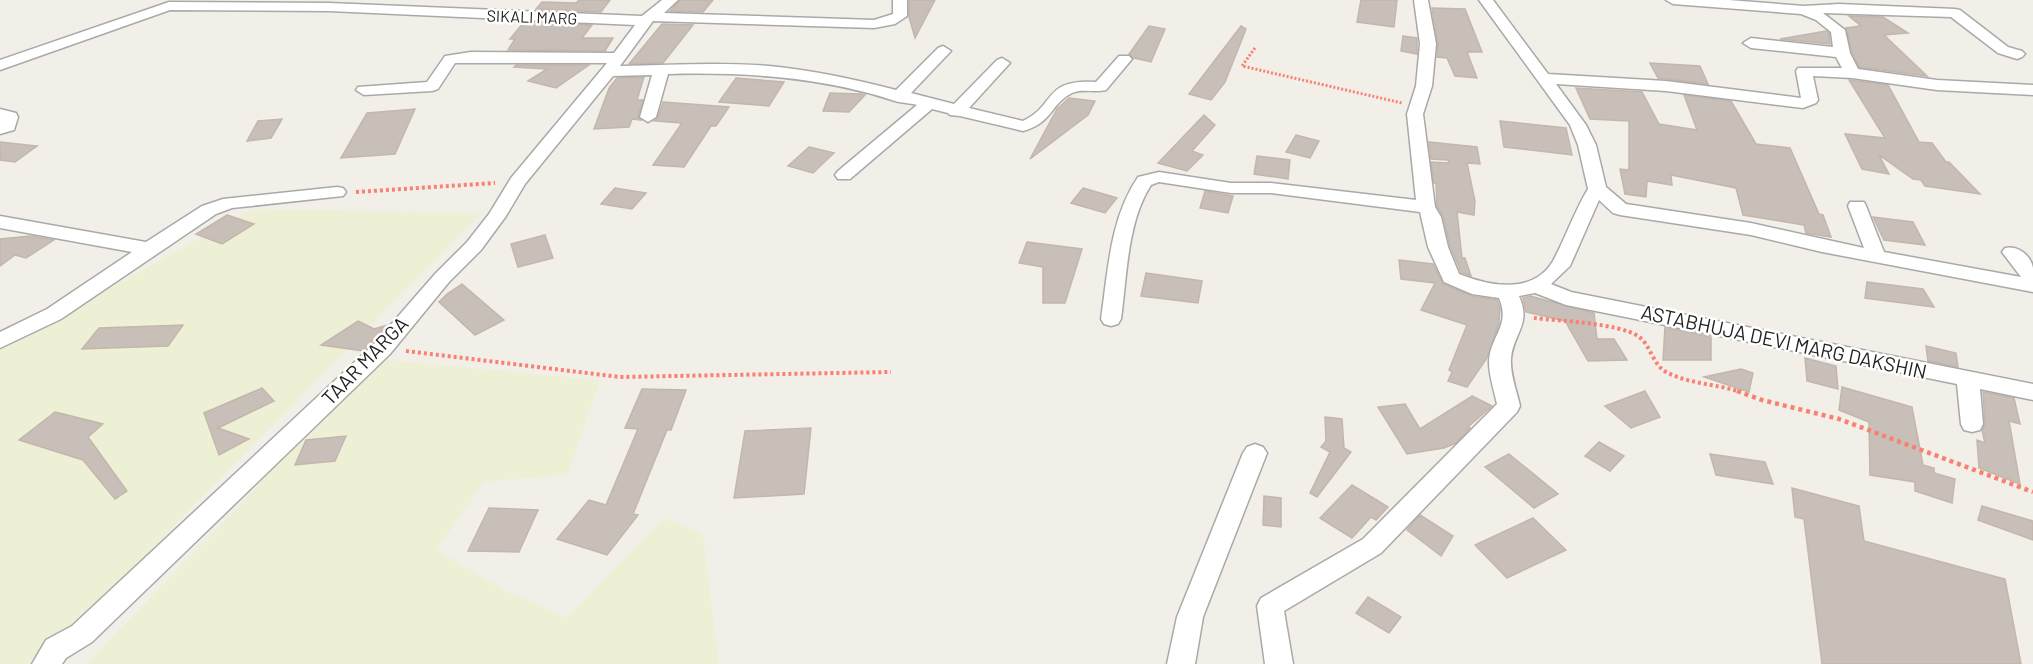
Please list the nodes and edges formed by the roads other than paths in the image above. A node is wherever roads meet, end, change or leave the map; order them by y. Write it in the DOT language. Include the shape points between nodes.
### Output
graph roads {
  1 [pos="671,0"];
  2 [pos="900,0"];
  3 [pos="1421,0"];
  4 [pos="1486,0"];
  5 [pos="1673,0"];
  6 [pos="170,3"];
  7 [pos="1780,4"];
  8 [pos="1803,10"];
  9 [pos="648,19"];
  10 [pos="1751,43"];
  11 [pos="943,51"];
  12 [pos="1842,53"];
  13 [pos="2017,54"];
  14 [pos="1124,59"];
  15 [pos="1002,63"];
  16 [pos="613,64"];
  17 [pos="0,65"];
  18 [pos="661,70"];
  19 [pos="1852,73"];
  20 [pos="1542,78"];
  21 [pos="364,90"];
  22 [pos="2033,90"];
  23 [pos="898,97"];
  24 [pos="928,104"];
  25 [pos="956,112"];
  26 [pos="0,114"];
  27 [pos="648,117"];
  28 [pos="0,129"];
  29 [pos="844,175"];
  30 [pos="1597,189"];
  31 [pos="337,192"];
  32 [pos="1857,206"];
  33 [pos="1425,207"];
  34 [pos="0,222"];
  35 [pos="149,249"];
  36 [pos="2012,252"];
  37 [pos="1876,255"];
  38 [pos="2033,279"];
  39 [pos="1537,286"];
  40 [pos="2033,286"];
  41 [pos="1507,292"];
  42 [pos="1111,319"];
  43 [pos="0,341"];
  44 [pos="1968,380"];
  45 [pos="2033,392"];
  46 [pos="1972,424"];
  47 [pos="1255,453"];
  48 [pos="46,664"];
  49 [pos="1182,664"];
  50 [pos="1279,664"];
  1 -- 9 [label="street"];
  2 -- 9 [label="street, SIKALI MARG" via="900,16 874,24"];
  3 -- 33 [label="street" via="1428,44 1424,86 1415,114"];
  4 -- 20 [label="street"];
  5 -- 7 [label="street"];
  6 -- 9 [label="street, SIKALI MARG"];
  6 -- 17 [label="street, SIKALI MARG"];
  7 -- 8 [label="street"];
  8 -- 12 [label="street" via="1838,30"];
  8 -- 13 [label="street" via="1954,13 2003,50"];
  9 -- 16 [label="street, TAAR MARGA"];
  10 -- 12 [label="street"];
  11 -- 23 [label="street"];
  12 -- 19 [label="street"];
  14 -- 25 [label="street" via="1100,87 1070,88 1061,93 1032,125"];
  15 -- 25 [label="street"];
  16 -- 18 [label="street"];
  16 -- 21 [label="street" via="450,59 432,86"];
  16 -- 48 [label="street, TAAR MARGA" via="517,182 474,246 382,349 82,634 56,649"];
  18 -- 23 [label="street" via="789,73"];
  18 -- 27 [label="street"];
  19 -- 20 [label="street" via="1804,71 1810,100 1803,103 1666,86"];
  19 -- 22 [label="street" via="1937,85"];
  20 -- 30 [label="street" via="1587,145"];
  23 -- 24 [label="street"];
  24 -- 25 [label="street"];
  24 -- 29 [label="street"];
  26 -- 28 [label="street" via="10,117 8,126"];
  30 -- 37 [label="street" via="1620,210 1751,229"];
  30 -- 39 [label="street" via="1582,212 1560,266"];
  31 -- 35 [label="street" via="229,203 209,210"];
  32 -- 37 [label="street"];
  33 -- 41 [label="street" via="1432,217 1438,247 1451,278 1479,289"];
  33 -- 42 [label="street" via="1159,177 1144,181 1133,198 1122,241"];
  34 -- 35 [label="street"];
  35 -- 43 [label="street" via="54,314"];
  36 -- 38 [label="street"];
  37 -- 40 [label="street"];
  39 -- 41 [label="street"];
  39 -- 44 [label="street, ASTABHUJA DEVI MARG DAKSHIN" via="1566,298"];
  41 -- 50 [label="street" via="1515,323 1500,360 1509,406 1372,546 1270,606"];
  44 -- 45 [label="street, ASTABHUJA DEVI MARG DAKSHIN"];
  44 -- 46 [label="street"];
  47 -- 49 [label="street" via="1190,617"];
}
